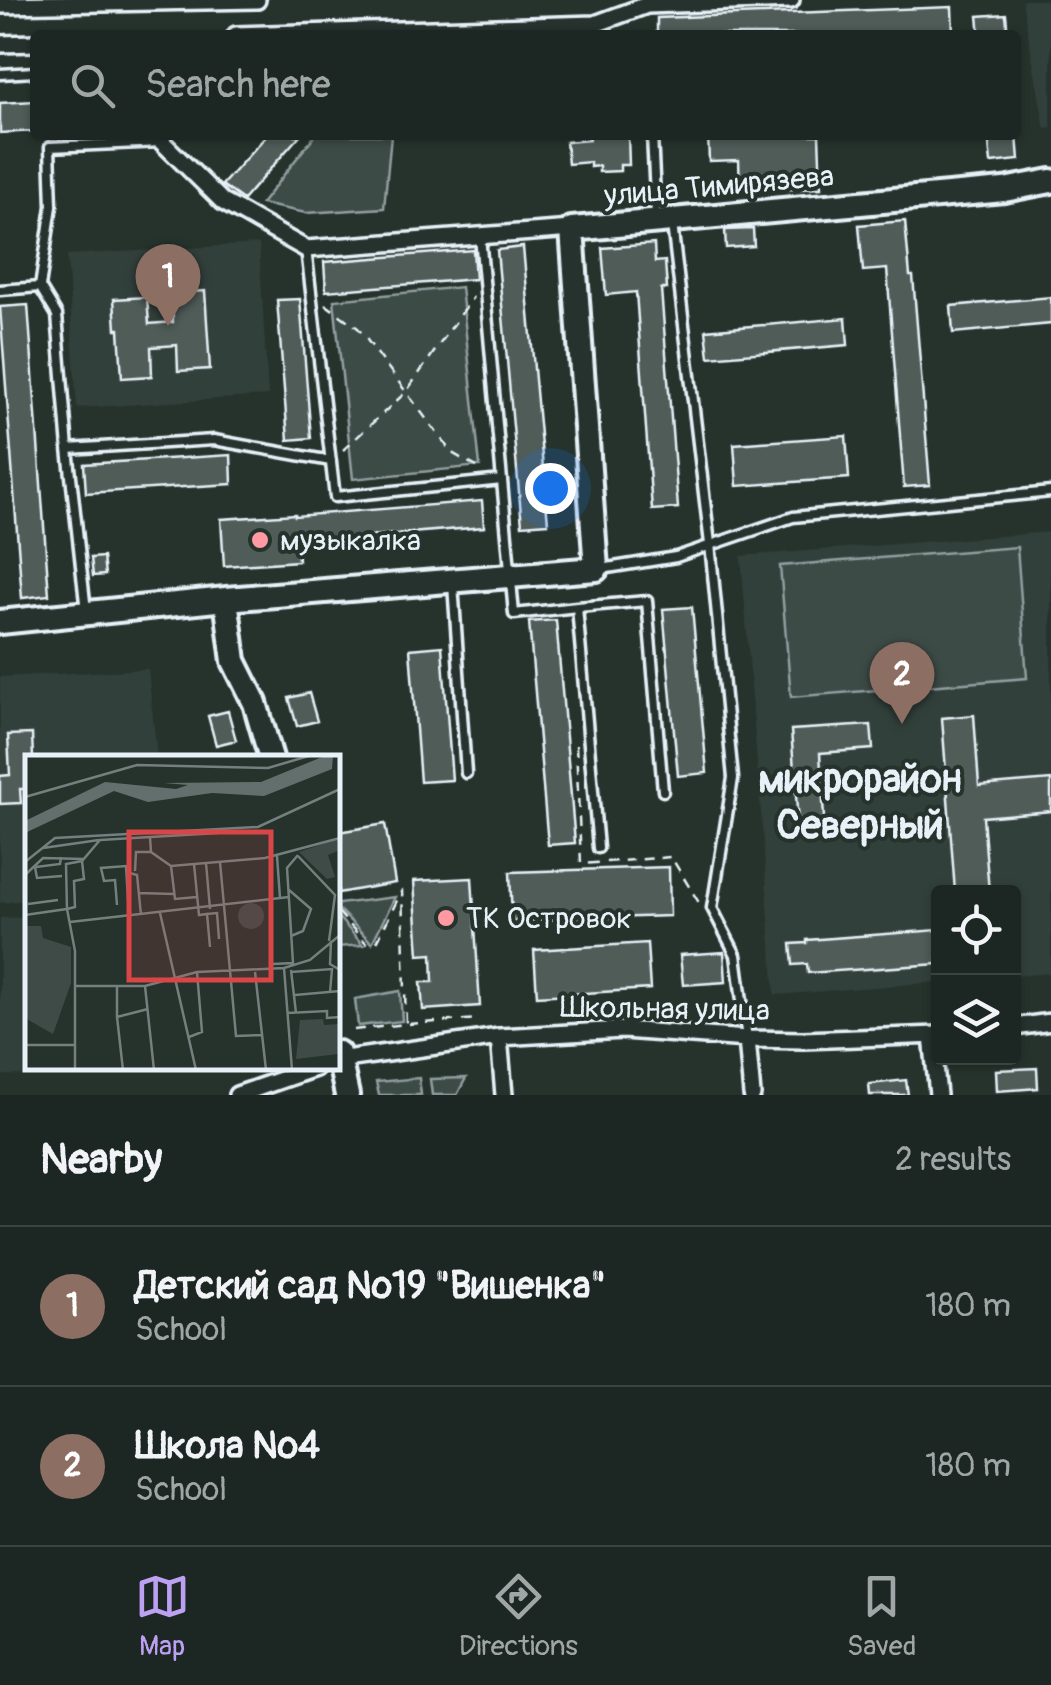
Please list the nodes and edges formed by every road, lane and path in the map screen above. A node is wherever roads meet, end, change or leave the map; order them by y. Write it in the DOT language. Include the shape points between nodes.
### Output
graph roads {
  1 [pos="257,0"];
  2 [pos="792,0"];
  3 [pos="0,5"];
  4 [pos="590,29"];
  5 [pos="531,30"];
  6 [pos="30,42"];
  7 [pos="0,44"];
  8 [pos="30,72"];
  9 [pos="0,74"];
  10 [pos="148,140"];
  11 [pos="163,140"];
  12 [pos="653,140"];
  13 [pos="1051,181"];
  14 [pos="664,222"];
  15 [pos="572,229"];
  16 [pos="480,236"];
  17 [pos="306,249"];
  18 [pos="484,281"];
  19 [pos="40,287"];
  20 [pos="0,290"];
  21 [pos="311,295"];
  22 [pos="406,392"];
  23 [pos="68,449"];
  24 [pos="331,460"];
  25 [pos="502,480"];
  26 [pos="1051,492"];
  27 [pos="710,544"];
  28 [pos="596,570"];
  29 [pos="510,575"];
  30 [pos="452,580"];
  31 [pos="226,599"];
  32 [pos="577,608"];
  33 [pos="86,613"];
  34 [pos="0,622"];
  35 [pos="576,730"];
  36 [pos="270,755"];
  37 [pos="466,773"];
  38 [pos="664,791"];
  39 [pos="598,848"];
  40 [pos="340,914"];
  41 [pos="709,918"];
  42 [pos="367,944"];
  43 [pos="376,944"];
  44 [pos="479,1019"];
  45 [pos="1051,1022"];
  46 [pos="406,1024"];
  47 [pos="1021,1026"];
  48 [pos="354,1030"];
  49 [pos="931,1036"];
  50 [pos="499,1037"];
  51 [pos="746,1039"];
  52 [pos="340,1057"];
  53 [pos="340,1065"];
  54 [pos="937,1065"];
  55 [pos="309,1070"];
  56 [pos="237,1095"];
  57 [pos="347,1095"];
  58 [pos="504,1095"];
  59 [pos="752,1095"];
  60 [pos="938,1095"];
  1 -- 3 [label="street"];
  2 -- 4 [label="street" via="648,5"];
  4 -- 5 [label="street"];
  6 -- 7 [label="street"];
  8 -- 9 [label="lane"];
  10 -- 19 [label="lane" via="50,147 52,206"];
  11 -- 17 [label="street" via="223,202"];
  12 -- 14 [label="lane"];
  13 -- 14 [label="street, улица Тимирязева"];
  14 -- 15 [label="street, улица Тимирязева"];
  14 -- 27 [label="lane"];
  15 -- 16 [label="street"];
  15 -- 28 [label="street"];
  16 -- 17 [label="street"];
  16 -- 18 [label="lane"];
  17 -- 21 [label="lane"];
  18 -- 22 [label="path"];
  18 -- 25 [label="lane"];
  19 -- 20 [label="lane"];
  19 -- 23 [label="lane" via="57,314"];
  21 -- 22 [label="path" via="358,328"];
  21 -- 24 [label="lane"];
  22 -- 24 [label="path"];
  22 -- 25 [label="path" via="452,453"];
  23 -- 24 [label="lane" via="214,440"];
  23 -- 33 [label="lane"];
  24 -- 25 [label="lane" via="336,496"];
  25 -- 29 [label="lane"];
  26 -- 27 [label="lane" via="793,516"];
  27 -- 28 [label="lane" via="676,557"];
  27 -- 51 [label="lane" via="732,778 712,908 736,956"];
  28 -- 29 [label="street"];
  29 -- 30 [label="street"];
  29 -- 32 [label="lane" via="514,614"];
  30 -- 31 [label="street"];
  30 -- 37 [label="lane"];
  31 -- 33 [label="street"];
  31 -- 36 [label="street" via="234,661"];
  32 -- 38 [label="lane" via="648,602"];
  32 -- 39 [label="lane"];
  33 -- 34 [label="street"];
  35 -- 41 [label="path" via="580,864 671,857"];
  40 -- 42 [label="path"];
  43 -- 46 [label="path" via="402,890"];
  44 -- 46 [label="path"];
  45 -- 47 [label="street"];
  46 -- 48 [label="path"];
  49 -- 51 [label="street, Школьная улица"];
  50 -- 51 [label="street, Школьная улица" via="623,1030"];
  50 -- 52 [label="street, Школьная улица"];
  50 -- 58 [label="street"];
  51 -- 59 [label="street"];
  53 -- 57 [label="street"];
  54 -- 60 [label="street"];
  55 -- 56 [label="street"];
}
